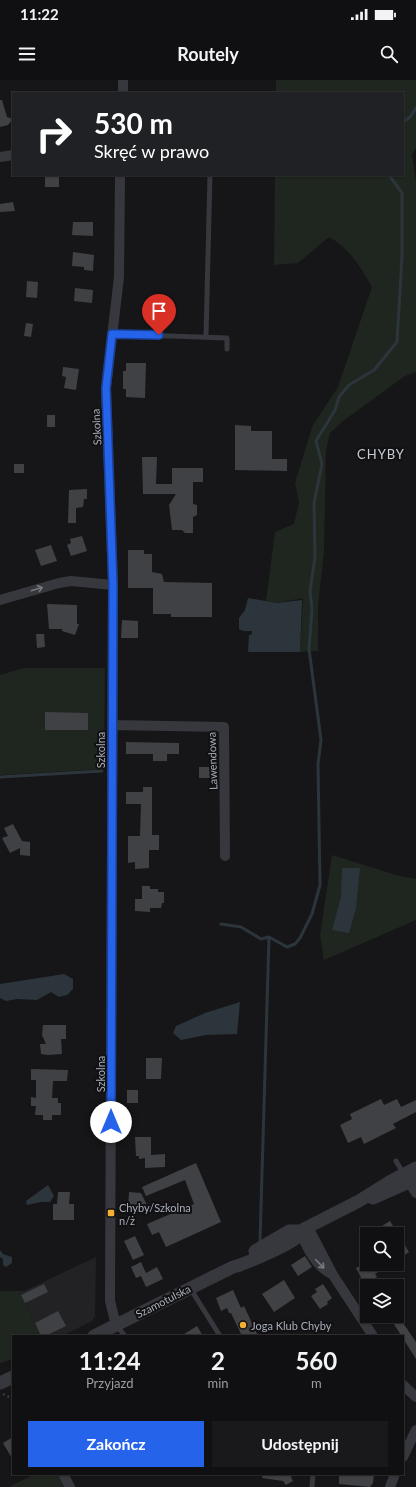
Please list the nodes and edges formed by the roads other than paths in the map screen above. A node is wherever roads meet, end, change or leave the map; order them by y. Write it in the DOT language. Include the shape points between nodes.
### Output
graph roads {
  1 [pos="123,80"];
  2 [pos="123,92"];
  3 [pos="12,155"];
  4 [pos="0,157"];
  5 [pos="120,176"];
  6 [pos="210,176"];
  7 [pos="112,334"];
  8 [pos="206,336"];
  9 [pos="227,349"];
  10 [pos="113,585"];
  11 [pos="0,600"];
  12 [pos="112,725"];
  13 [pos="225,856"];
  14 [pos="396,1161"];
  15 [pos="416,1168"];
  16 [pos="411,1182"];
  17 [pos="304,1229"];
  18 [pos="190,1288"];
  19 [pos="116,1325"];
  20 [pos="96,1335"];
  21 [pos="124,1335"];
  22 [pos="219,1335"];
  23 [pos="372,1335"];
  24 [pos="404,1385"];
  25 [pos="416,1397"];
  26 [pos="416,1430"];
  27 [pos="404,1454"];
  28 [pos="64,1475"];
  29 [pos="313,1475"];
  30 [pos="395,1475"];
  31 [pos="70,1487"];
  32 [pos="312,1487"];
  33 [pos="390,1487"];
  1 -- 2 [label="street"];
  3 -- 4 [label="street"];
  5 -- 7 [label="street, Szkolna" via="119,277"];
  6 -- 8 [label="lane"];
  7 -- 8 [label="lane"];
  7 -- 10 [label="street, Szkolna" via="106,388"];
  8 -- 9 [label="lane" via="227,338"];
  11 -- 10 [label="street, one-way" via="71,581"];
  10 -- 12 [label="street, Szkolna"];
  12 -- 13 [label="street, Lawendowa" via="224,727"];
  12 -- 19 [label="street, Szkolna" via="110,1301"];
  14 -- 16 [label="lane"];
  15 -- 16 [label="street, Szamotulska"];
  16 -- 17 [label="street, Szamotulska" via="384,1194 359,1201"];
  17 -- 18 [label="street, Szamotulska" via="289,1231 233,1267"];
  17 -- 23 [label="street" via="312,1256 333,1275"];
  18 -- 19 [label="street, Szamotulska"];
  18 -- 22 [label="lane"];
  19 -- 20 [label="street, Szamotulska"];
  19 -- 21 [label="lane"];
  24 -- 25 [label="street"];
  26 -- 27 [label="street"];
  28 -- 31 [label="street"];
  29 -- 32 [label="lane"];
  30 -- 33 [label="street"];
}
